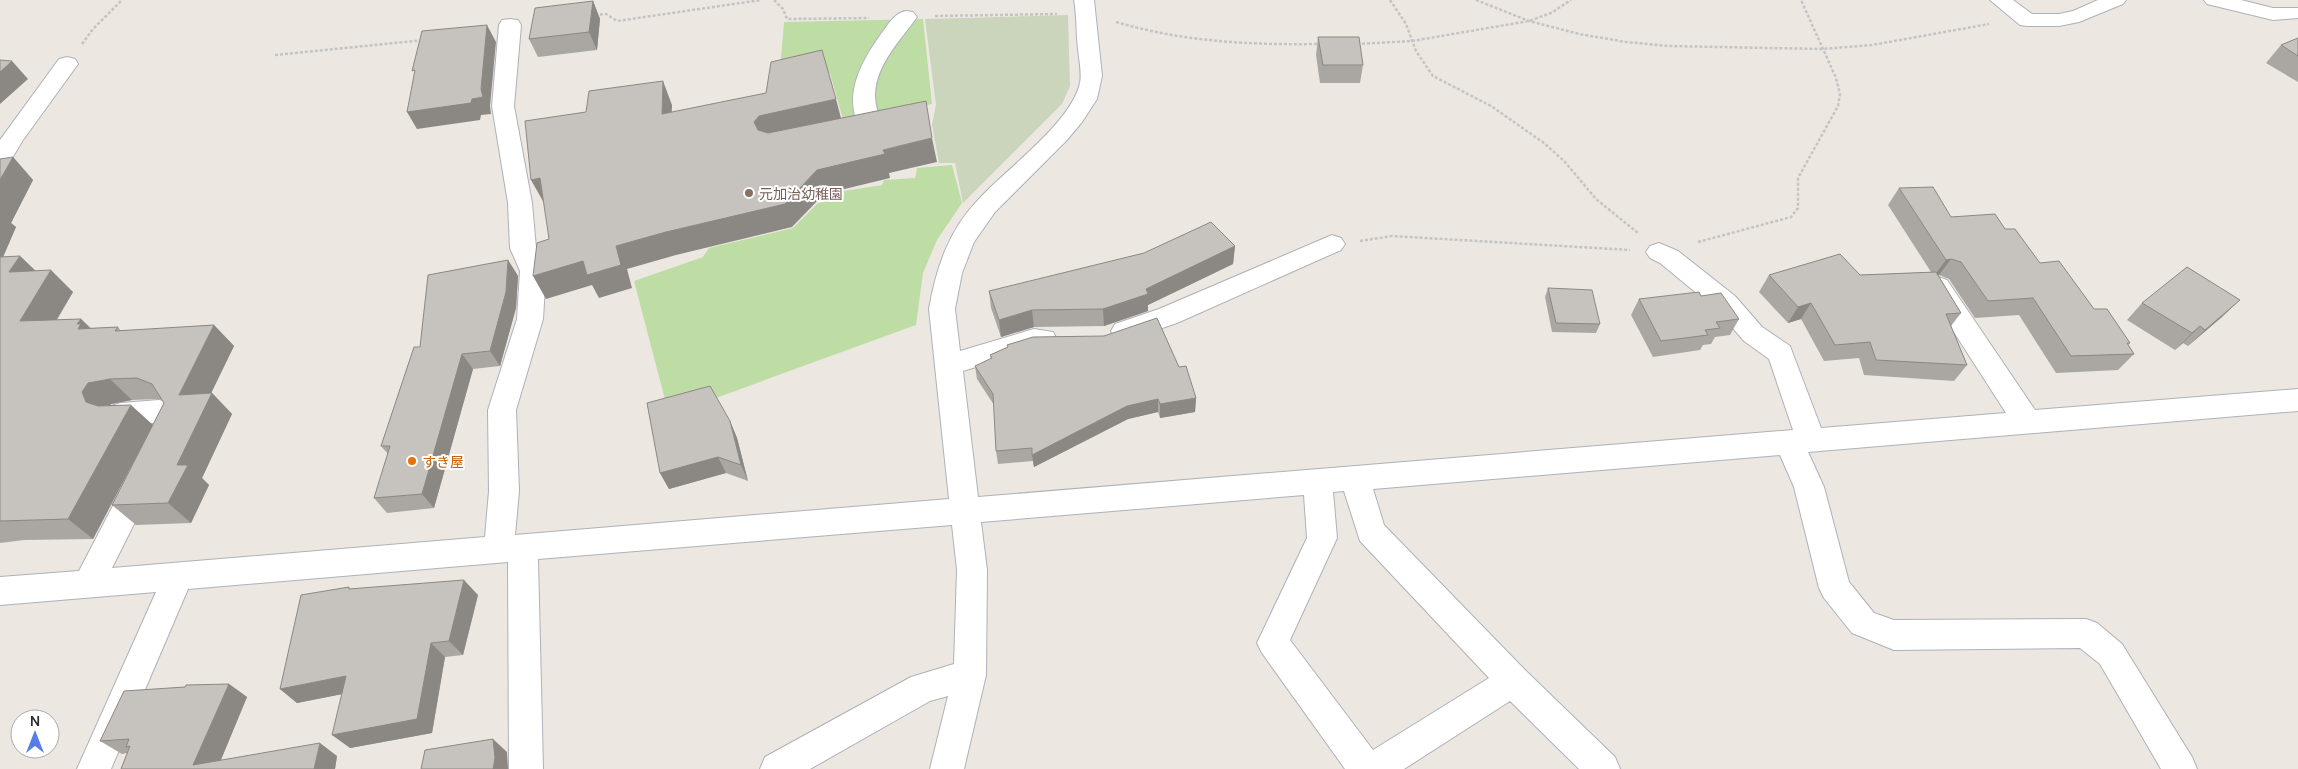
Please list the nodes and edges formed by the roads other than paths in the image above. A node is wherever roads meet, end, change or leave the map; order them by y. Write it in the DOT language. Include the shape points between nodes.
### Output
graph roads {
  1 [pos="2000,0"];
  2 [pos="2116,0"];
  3 [pos="2214,0"];
  4 [pos="2264,0"];
  5 [pos="1086,11"];
  6 [pos="2294,14"];
  7 [pos="906,17"];
  8 [pos="510,25"];
  9 [pos="67,64"];
  10 [pos="870,126"];
  11 [pos="0,159"];
  12 [pos="1332,244"];
  13 [pos="1659,252"];
  14 [pos="1938,287"];
  15 [pos="1070,338"];
  16 [pos="1105,338"];
  17 [pos="950,365"];
  18 [pos="2298,400"];
  19 [pos="121,414"];
  20 [pos="2028,423"];
  21 [pos="1800,442"];
  22 [pos="1355,478"];
  23 [pos="1317,481"];
  24 [pos="966,510"];
  25 [pos="511,549"];
  26 [pos="178,576"];
  27 [pos="90,584"];
  28 [pos="0,591"];
  29 [pos="970,675"];
  30 [pos="1513,681"];
  31 [pos="94,769"];
  32 [pos="526,769"];
  33 [pos="777,769"];
  34 [pos="947,769"];
  35 [pos="1366,769"];
  36 [pos="1373,769"];
  37 [pos="1603,769"];
  38 [pos="2180,769"];
  1 -- 2 [label="street" via="2027,20 2059,20 2078,16"];
  3 -- 6 [label="street" via="2273,14"];
  4 -- 6 [label="street"];
  5 -- 17 [label="street" via="1091,84 1082,106 975,220 957,248 947,276 942,309"];
  7 -- 10 [label="street" via="882,46 870,70 864,94"];
  8 -- 25 [label="street" via="503,106 520,203 523,248 533,271 530,319 502,410 504,491"];
  9 -- 11 [label="street"];
  12 -- 16 [label="street" via="1168,316"];
  13 -- 21 [label="street" via="1726,302 1753,334 1780,353"];
  14 -- 20 [label="street"];
  15 -- 17 [label="street" via="1034,340"];
  17 -- 24 [label="street"];
  18 -- 20 [label="street"];
  19 -- 27 [label="street" via="160,411 170,423"];
  20 -- 21 [label="street"];
  21 -- 22 [label="street"];
  21 -- 38 [label="street" via="1836,588 1863,623 1894,635 2086,633 2111,654"];
  22 -- 23 [label="street"];
  22 -- 30 [label="street" via="1371,532"];
  23 -- 24 [label="street"];
  23 -- 35 [label="street" via="1322,538 1273,643"];
  24 -- 25 [label="street"];
  24 -- 29 [label="street" via="972,570"];
  25 -- 26 [label="street"];
  25 -- 32 [label="street"];
  26 -- 27 [label="street"];
  26 -- 31 [label="street"];
  27 -- 28 [label="street"];
  29 -- 33 [label="street" via="923,688"];
  29 -- 34 [label="street"];
  30 -- 36 [label="street"];
  30 -- 37 [label="street"];
}
